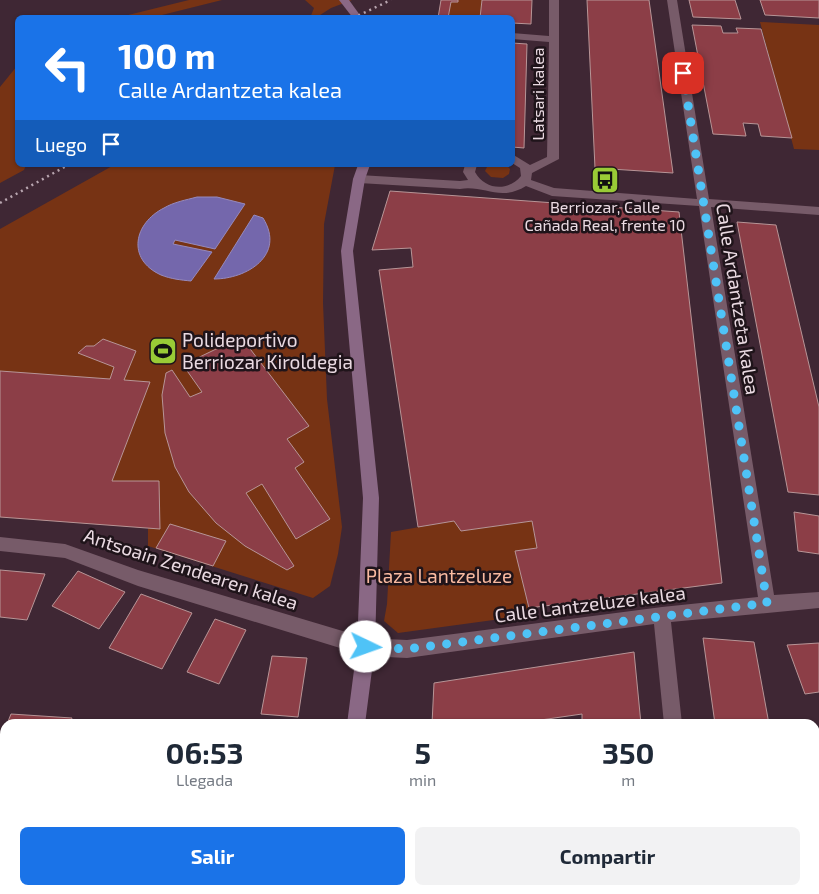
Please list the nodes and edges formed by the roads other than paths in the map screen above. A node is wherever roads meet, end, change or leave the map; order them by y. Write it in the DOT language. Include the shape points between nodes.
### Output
graph roads {
  1 [pos="344,0"];
  2 [pos="554,0"];
  3 [pos="672,0"];
  4 [pos="356,15"];
  5 [pos="515,36"];
  6 [pos="553,39"];
  7 [pos="515,158"];
  8 [pos="470,167"];
  9 [pos="362,172"];
  10 [pos="526,176"];
  11 [pos="476,183"];
  12 [pos="704,202"];
  13 [pos="819,211"];
  14 [pos="0,544"];
  15 [pos="819,600"];
  16 [pos="767,603"];
  17 [pos="662,615"];
  18 [pos="366,647"];
  19 [pos="357,719"];
  20 [pos="672,719"];
  1 -- 4 [label="street"];
  2 -- 6 [label="street, Latsari kalea"];
  3 -- 12 [label="street, Calle Ardantzeta kalea"];
  5 -- 6 [label="street"];
  6 -- 10 [label="street, Latsari kalea" via="553,159"];
  7 -- 10 [label="street" via="520,161"];
  8 -- 11 [label="street" via="469,172"];
  9 -- 11 [label="street" via="460,185"];
  9 -- 18 [label="street" via="347,251 371,498"];
  10 -- 11 [label="street" via="518,186 502,190"];
  10 -- 12 [label="street" via="552,192"];
  12 -- 13 [label="street"];
  12 -- 16 [label="street, Calle Ardantzeta kalea"];
  14 -- 18 [label="street, Antsoain Zendearen kalea" via="65,551 138,578"];
  15 -- 16 [label="street, Calle Lantzeluze kalea"];
  16 -- 17 [label="street, Calle Lantzeluze kalea"];
  17 -- 18 [label="street, Calle Lantzeluze kalea" via="407,649"];
  17 -- 20 [label="street"];
  18 -- 19 [label="street"];
}
